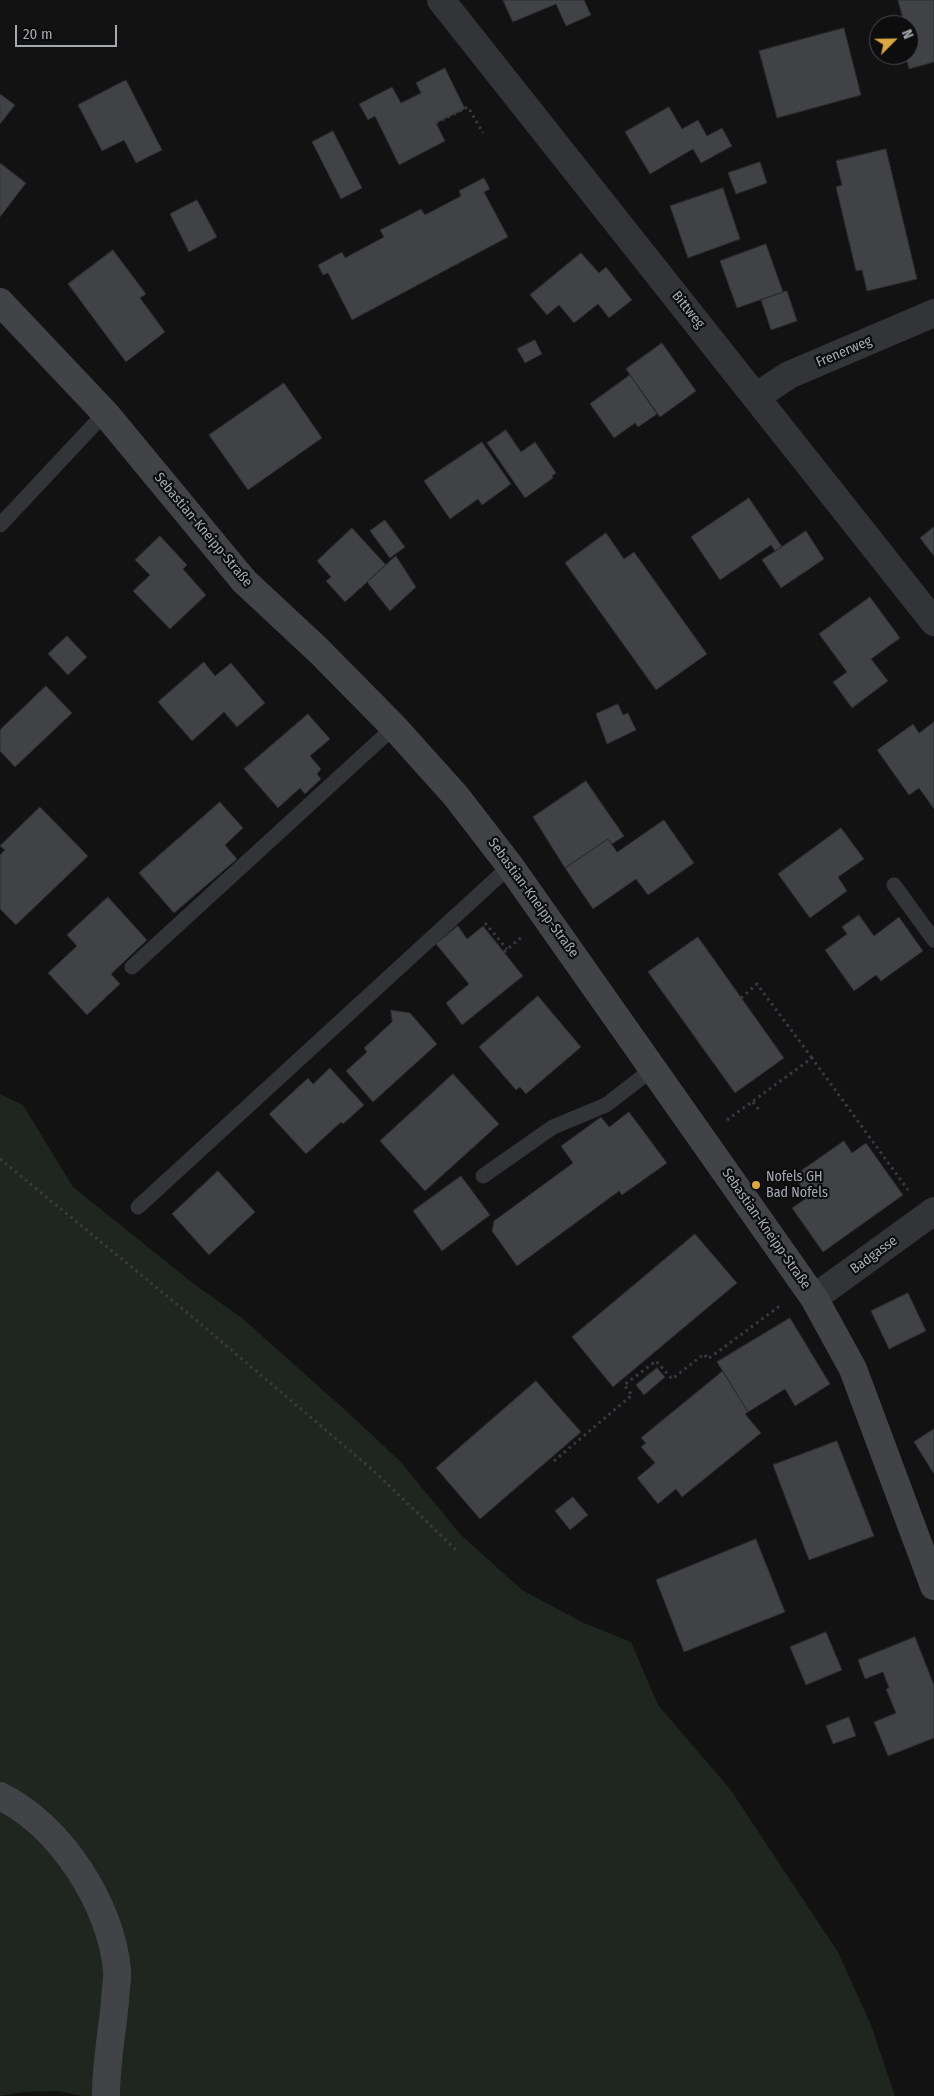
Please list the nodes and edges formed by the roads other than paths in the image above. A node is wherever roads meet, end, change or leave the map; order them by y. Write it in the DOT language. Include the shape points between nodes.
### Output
graph roads {
  1 [pos="441,0"];
  2 [pos="0,302"];
  3 [pos="934,313"];
  4 [pos="757,396"];
  5 [pos="105,413"];
  6 [pos="0,526"];
  7 [pos="934,622"];
  8 [pos="394,726"];
  9 [pos="510,866"];
  10 [pos="894,885"];
  11 [pos="934,940"];
  12 [pos="132,967"];
  13 [pos="654,1068"];
  14 [pos="483,1176"];
  15 [pos="138,1207"];
  16 [pos="931,1213"];
  17 [pos="814,1298"];
  18 [pos="934,1586"];
  19 [pos="0,1796"];
  20 [pos="106,2096"];
  1 -- 4 [label="street, Bittweg"];
  2 -- 5 [label="main road, Sebastian-Kneipp-Straße"];
  3 -- 4 [label="street, Frenerweg" via="789,375"];
  4 -- 7 [label="street, Bittweg"];
  5 -- 6 [label="lane"];
  5 -- 8 [label="main road, Sebastian-Kneipp-Straße" via="244,581"];
  8 -- 9 [label="main road, Sebastian-Kneipp-Straße" via="456,796"];
  8 -- 12 [label="lane"];
  9 -- 13 [label="main road, Sebastian-Kneipp-Straße"];
  9 -- 15 [label="lane"];
  10 -- 11 [label="lane"];
  13 -- 14 [label="lane" via="606,1104 553,1127"];
  13 -- 17 [label="main road, Sebastian-Kneipp-Straße"];
  16 -- 17 [label="street, Badgasse"];
  17 -- 18 [label="main road, Sebastian-Kneipp-Straße" via="853,1370"];
  19 -- 20 [label="main road" via="42,1824 66,1848 89,1886 107,1928 117,1971"];
}
